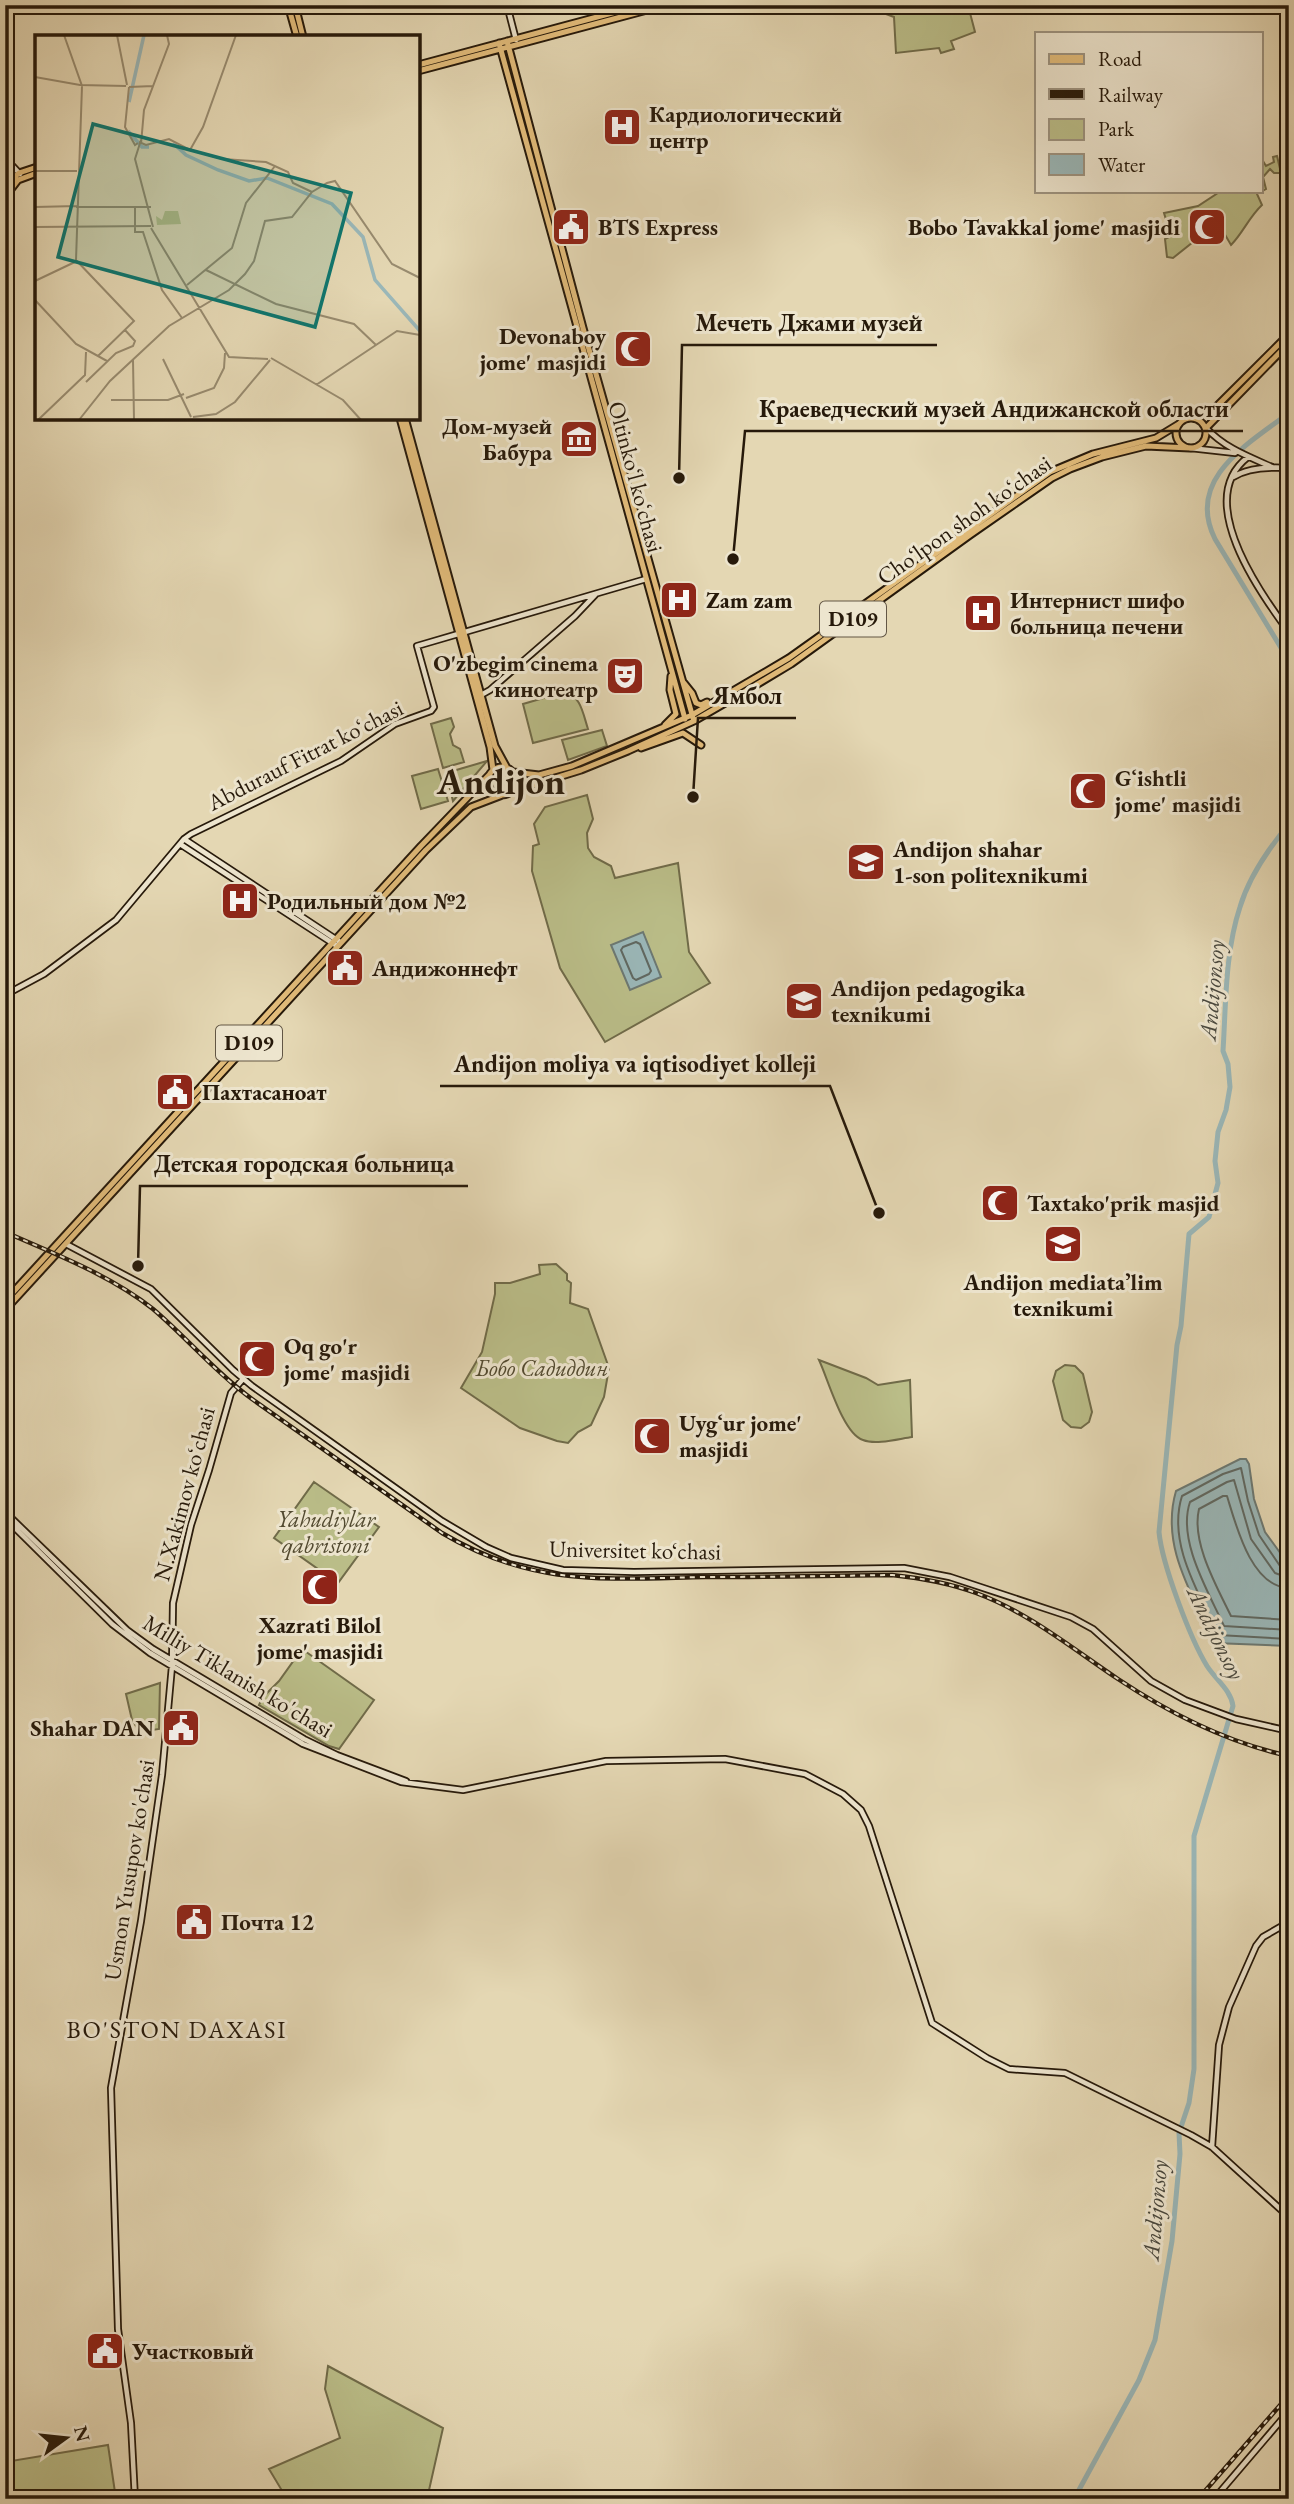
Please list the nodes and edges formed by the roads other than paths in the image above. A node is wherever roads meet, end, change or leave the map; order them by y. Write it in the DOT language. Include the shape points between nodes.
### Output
graph roads {
  1 [pos="288,5"];
  2 [pos="295,5"];
  3 [pos="507,5"];
  4 [pos="642,5"];
  5 [pos="666,5"];
  6 [pos="296,35"];
  7 [pos="302,35"];
  8 [pos="517,42"];
  9 [pos="508,44"];
  10 [pos="499,46"];
  11 [pos="510,55"];
  12 [pos="502,57"];
  13 [pos="420,65"];
  14 [pos="420,70"];
  15 [pos="5,158"];
  16 [pos="8,166"];
  17 [pos="35,168"];
  18 [pos="35,173"];
  19 [pos="18,177"];
  20 [pos="5,186"];
  21 [pos="5,197"];
  22 [pos="1289,334"];
  23 [pos="1289,343"];
  24 [pos="602,406"];
  25 [pos="1193,418"];
  26 [pos="404,420"];
  27 [pos="1179,424"];
  28 [pos="1206,428"];
  29 [pos="1189,448"];
  30 [pos="1236,453"];
  31 [pos="1248,457"];
  32 [pos="1272,467"];
  33 [pos="1289,468"];
  34 [pos="1230,481"];
  35 [pos="968,533"];
  36 [pos="646,579"];
  37 [pos="596,594"];
  38 [pos="659,597"];
  39 [pos="651,599"];
  40 [pos="1289,632"];
  41 [pos="460,633"];
  42 [pos="671,670"];
  43 [pos="682,681"];
  44 [pos="732,691"];
  45 [pos="478,696"];
  46 [pos="689,719"];
  47 [pos="653,733"];
  48 [pos="701,746"];
  49 [pos="628,751"];
  50 [pos="592,762"];
  51 [pos="510,770"];
  52 [pos="492,772"];
  53 [pos="508,793"];
  54 [pos="182,841"];
  55 [pos="430,841"];
  56 [pos="337,942"];
  57 [pos="5,995"];
  58 [pos="114,1186"];
  59 [pos="66,1244"];
  60 [pos="5,1301"];
  61 [pos="5,1310"];
  62 [pos="243,1379"];
  63 [pos="5,1512"];
  64 [pos="5,1518"];
  65 [pos="26,1535"];
  66 [pos="172,1662"];
  67 [pos="1289,1731"];
  68 [pos="1289,1922"];
  69 [pos="1212,2147"];
  70 [pos="1289,2217"];
  71 [pos="1289,2411"];
  72 [pos="135,2499"];
  73 [pos="1214,2499"];
  1 -- 6 [label="main road"];
  2 -- 7 [label="main road"];
  3 -- 8 [label="main road"];
  4 -- 8 [label="main road"];
  5 -- 8 [label="main road"];
  8 -- 9 [label="main road"];
  8 -- 11 [label="main road"];
  9 -- 10 [label="main road"];
  9 -- 11 [label="main road, Oltinkoʻl koʻchasi"];
  9 -- 12 [label="main road"];
  10 -- 12 [label="main road, Oltinkoʻl koʻchasi"];
  10 -- 13 [label="main road"];
  10 -- 14 [label="main road"];
  11 -- 24 [label="main road, Oltinkoʻl koʻchasi"];
  12 -- 24 [label="main road, Oltinkoʻl koʻchasi"];
  15 -- 16 [label="main road"];
  16 -- 19 [label="main road"];
  17 -- 19 [label="main road"];
  18 -- 19 [label="main road"];
  19 -- 20 [label="main road"];
  19 -- 21 [label="main road"];
  22 -- 25 [label="main road, D109" via="1216,407"];
  23 -- 28 [label="main road"];
  24 -- 36 [label="main road, Oltinkoʻl koʻchasi"];
  24 -- 38 [label="main road, Oltinkoʻl koʻchasi"];
  25 -- 27 [label="main road, D109"];
  25 -- 28 [label="main road"];
  26 -- 41 [label="main road"];
  27 -- 29 [label="main road" via="1177,439"];
  27 -- 35 [label="main road, Choʻlpon shoh koʻchasi / D109" via="1156,438 1059,467"];
  28 -- 29 [label="main road" via="1203,443"];
  28 -- 30 [label="main road"];
  29 -- 30 [label="main road"];
  29 -- 35 [label="main road, Choʻlpon shoh koʻchasi / D109" via="1146,446 1078,465"];
  30 -- 31 [label="main road"];
  31 -- 32 [label="main road"];
  31 -- 34 [label="main road"];
  32 -- 33 [label="main road"];
  32 -- 34 [label="main road" via="1243,472"];
  34 -- 40 [label="main road" via="1225,503 1232,531 1262,595"];
  35 -- 44 [label="main road, Choʻlpon shoh koʻchasi / D109" via="789,658"];
  35 -- 46 [label="main road, Choʻlpon shoh koʻchasi / D109" via="791,664"];
  36 -- 37 [label="main road, Abdurauf Fitrat koʻchasi"];
  36 -- 39 [label="main road, Oltinkoʻl koʻchasi"];
  37 -- 41 [label="main road, Abdurauf Fitrat koʻchasi"];
  37 -- 45 [label="main road, Abdurauf Fitrat koʻchasi"];
  38 -- 39 [label="main road"];
  38 -- 43 [label="main road, Oltinkoʻl koʻchasi"];
  39 -- 42 [label="main road, Oltinkoʻl koʻchasi"];
  41 -- 45 [label="main road"];
  41 -- 54 [label="main road, Abdurauf Fitrat koʻchasi" via="417,646 434,706 431,711 395,724 341,761"];
  42 -- 46 [label="main road, Oltinkoʻl koʻchasi"];
  42 -- 47 [label="main road" via="676,714"];
  43 -- 44 [label="main road" via="698,705"];
  43 -- 46 [label="main road, Oltinkoʻl koʻchasi"];
  44 -- 46 [label="main road, Choʻlpon shoh koʻchasi / D109"];
  45 -- 51 [label="main road" via="496,751"];
  45 -- 52 [label="main road"];
  46 -- 47 [label="main road, Choʻlpon shoh koʻchasi / D109"];
  46 -- 49 [label="main road, Choʻlpon shoh koʻchasi / D109"];
  47 -- 50 [label="main road, Choʻlpon shoh koʻchasi / D109"];
  48 -- 49 [label="main road" via="683,733"];
  49 -- 50 [label="main road, Choʻlpon shoh koʻchasi / D109"];
  50 -- 51 [label="main road, Choʻlpon shoh koʻchasi / D109" via="539,775"];
  50 -- 53 [label="main road, Choʻlpon shoh koʻchasi / D109"];
  51 -- 52 [label="main road, D109" via="500,767"];
  51 -- 53 [label="main road" via="515,785"];
  52 -- 53 [label="main road" via="490,787 496,793"];
  52 -- 55 [label="main road, D109"];
  53 -- 55 [label="main road, D109" via="471,807"];
  54 -- 56 [label="main road"];
  54 -- 57 [label="main road, Abdurauf Fitrat koʻchasi" via="116,920 44,974"];
  55 -- 56 [label="main road, D109"];
  56 -- 58 [label="main road, D109"];
  58 -- 59 [label="main road, D109"];
  58 -- 60 [label="main road, D109"];
  59 -- 61 [label="main road, D109"];
  59 -- 62 [label="main road, Universitet kо‘chasi" via="151,1289"];
  62 -- 66 [label="main road, N.Xakimov koʻchasi" via="230,1393 191,1525 173,1603"];
  62 -- 67 [label="main road, Universitet kо‘chasi" via="442,1521 511,1558 563,1570 904,1568 950,1577 1071,1617 1093,1629 1151,1681 1185,1700"];
  63 -- 65 [label="main road, Milliy Tiklanish ko'chasi"];
  64 -- 65 [label="main road, Milliy Tiklanish ko'chasi"];
  65 -- 66 [label="main road, Milliy Tiklanish ko'chasi" via="122,1632"];
  66 -- 69 [label="main road, Milliy Tiklanish ko'chasi" via="313,1749 401,1782 463,1790 587,1763 644,1759 734,1760 805,1774 843,1794 861,1810 932,2023 1009,2069 1065,2073"];
  66 -- 72 [label="main road, Usmon Yusupov ko'chasi" via="162,1775 110,2097 118,2329"];
  68 -- 69 [label="main road" via="1272,1930 1256,1946 1223,2025"];
  69 -- 70 [label="main road, Milliy Tiklanish ko'chasi"];
  71 -- 73 [label="main road"];
}
